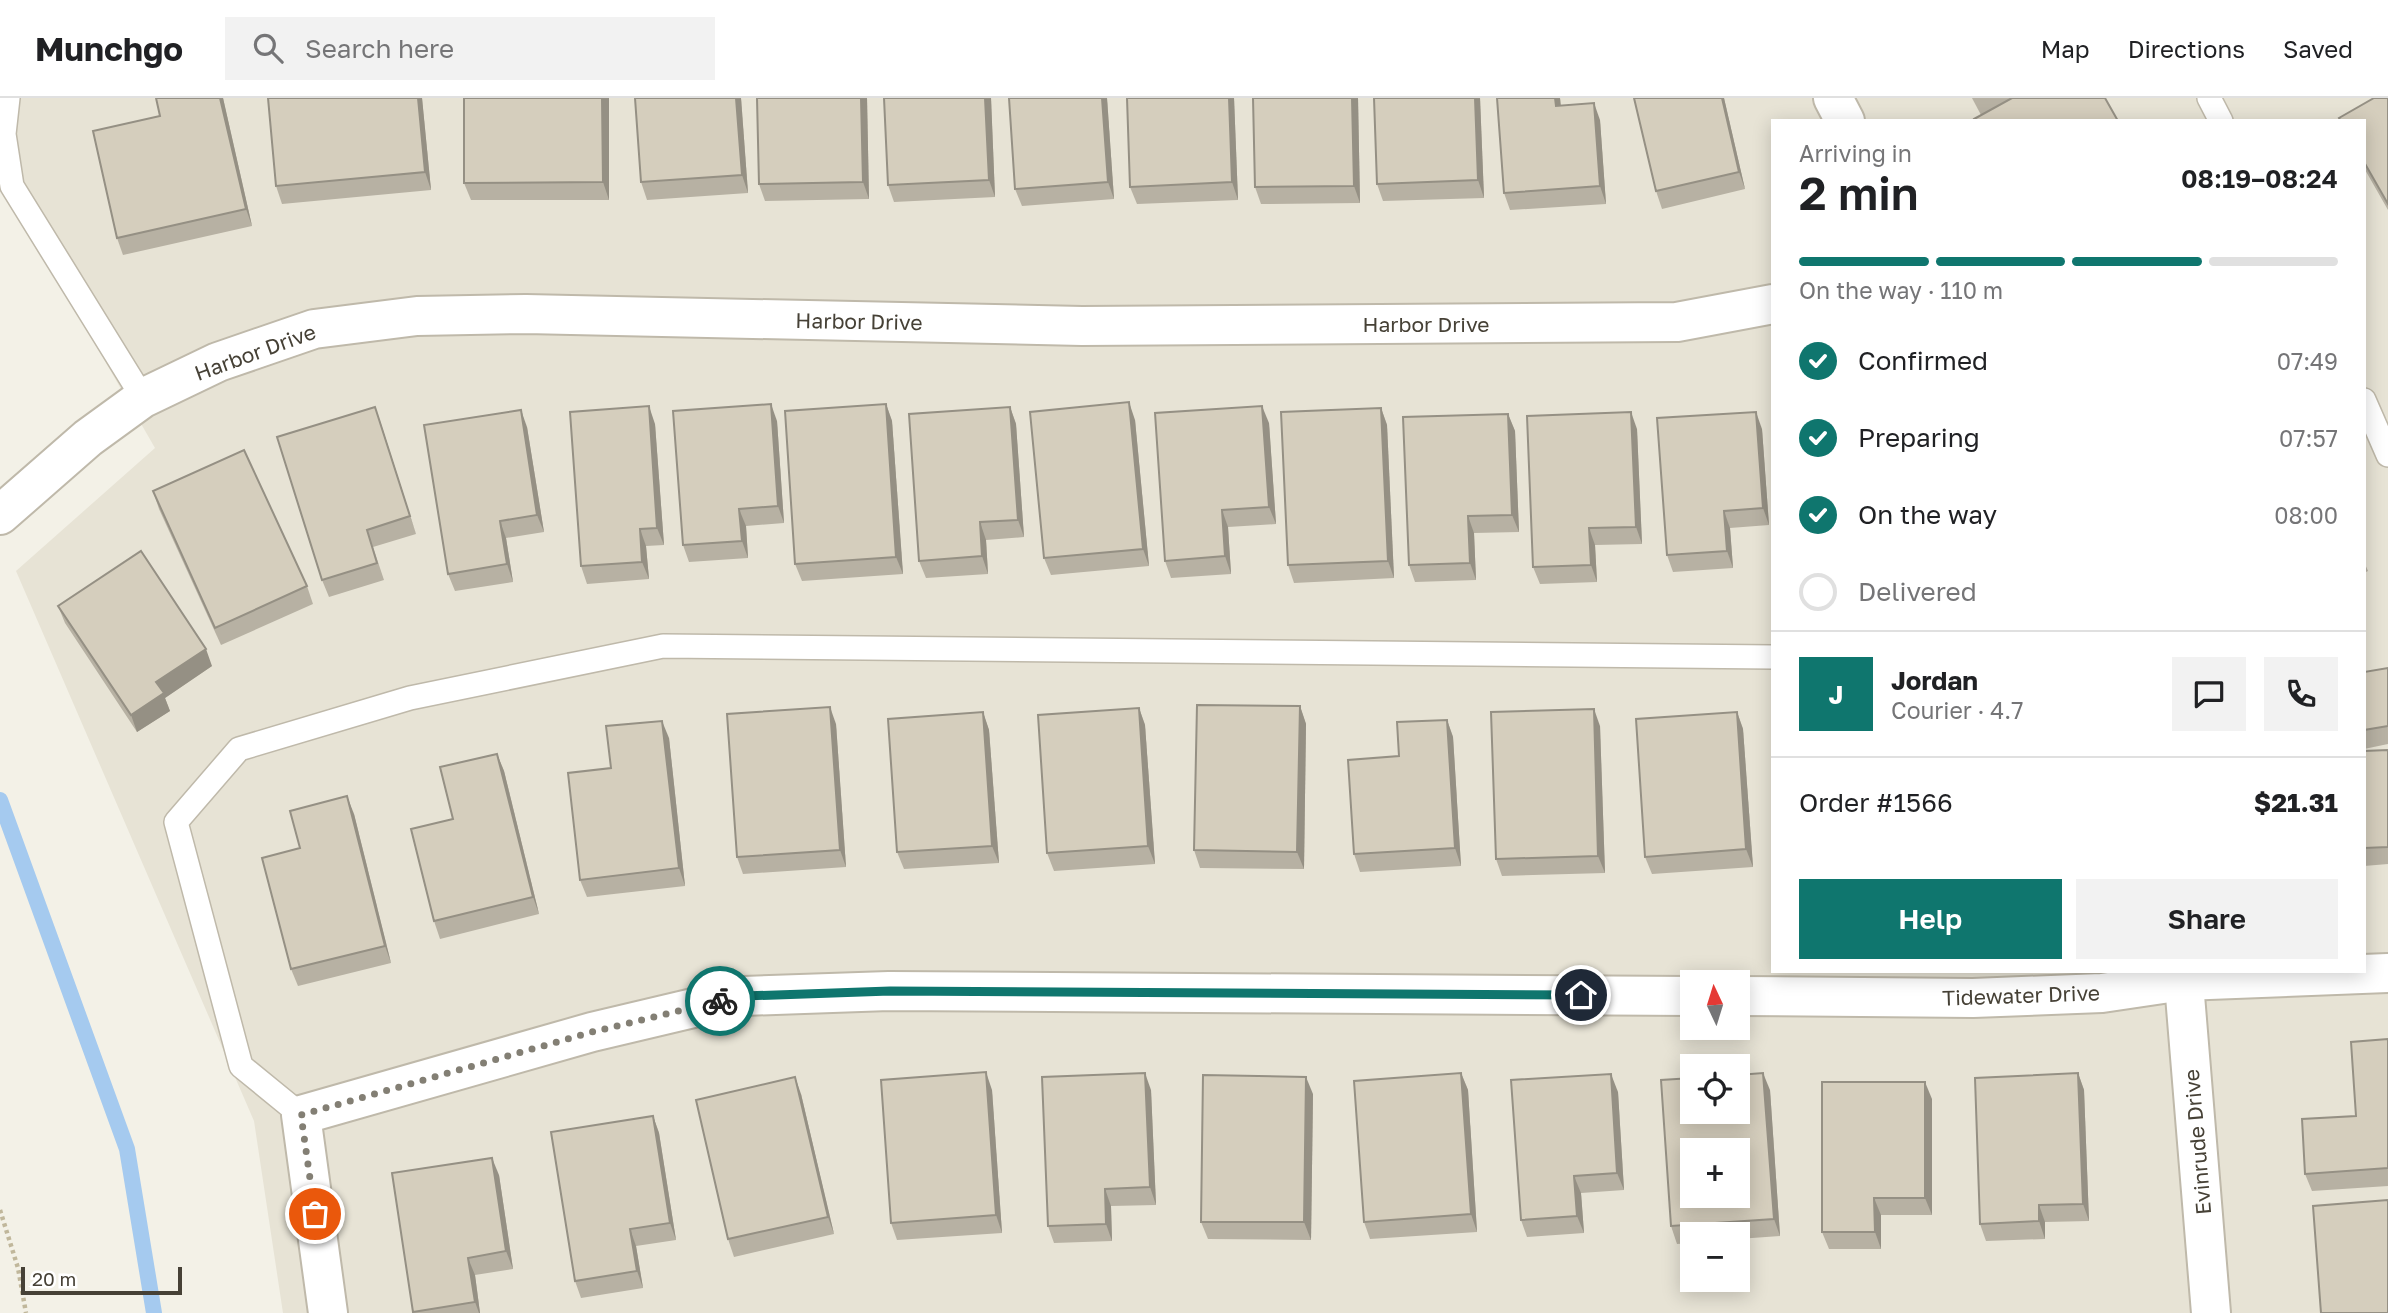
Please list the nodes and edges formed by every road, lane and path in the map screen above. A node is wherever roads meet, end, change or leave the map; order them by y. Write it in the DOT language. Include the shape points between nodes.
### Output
graph roads {
  1 [pos="8,98"];
  2 [pos="1833,98"];
  3 [pos="2209,98"];
  4 [pos="1844,119"];
  5 [pos="2220,119"];
  6 [pos="1771,304"];
  7 [pos="143,398"];
  8 [pos="2366,405"];
  9 [pos="2388,455"];
  10 [pos="0,515"];
  11 [pos="1771,657"];
  12 [pos="2388,973"];
  13 [pos="2183,976"];
  14 [pos="1680,996"];
  15 [pos="1750,996"];
  16 [pos="301,1115"];
  17 [pos="0,1210"];
  18 [pos="26,1313"];
  19 [pos="328,1313"];
  20 [pos="2211,1313"];
  1 -- 7 [label="lane" via="4,134 12,186"];
  2 -- 4 [label="street"];
  3 -- 5 [label="lane"];
  6 -- 7 [label="street, Harbor Drive" via="1650,322 1082,326 526,314 417,316 314,329 218,362"];
  7 -- 10 [label="street, Harbor Drive" via="88,438"];
  8 -- 9 [label="lane"];
  11 -- 16 [label="lane" via="663,646 410,698 239,749 176,822 241,1066"];
  12 -- 13 [label="street, Tidewater Drive"];
  13 -- 15 [label="street, Tidewater Drive" via="2102,993 1973,998"];
  13 -- 20 [label="street, Evinrude Drive"];
  14 -- 16 [label="street" via="903,991 744,996 592,1032"];
  16 -- 19 [label="street"];
  17 -- 18 [label="path"];
}
